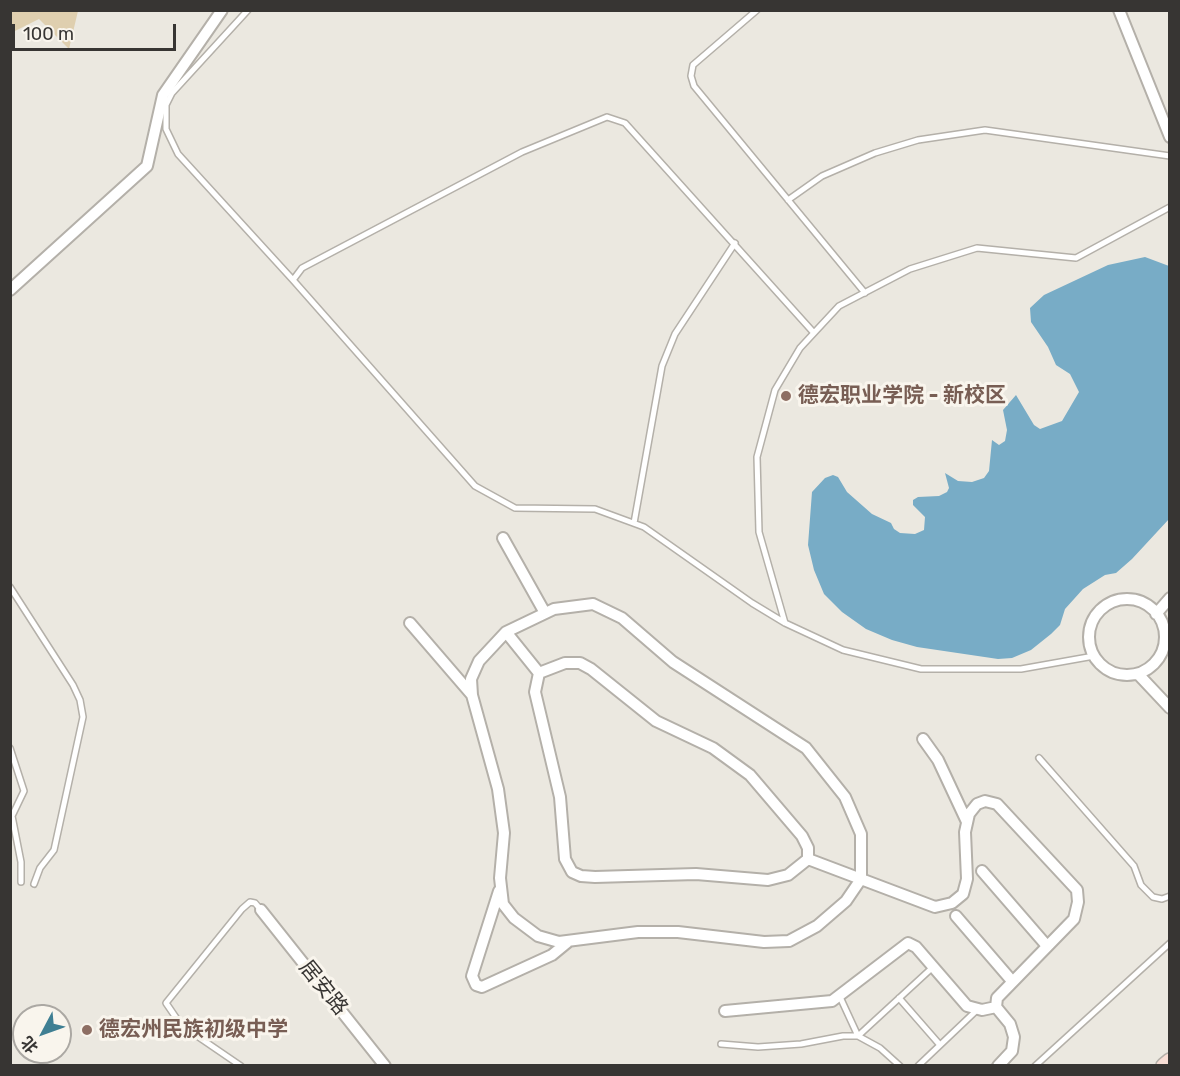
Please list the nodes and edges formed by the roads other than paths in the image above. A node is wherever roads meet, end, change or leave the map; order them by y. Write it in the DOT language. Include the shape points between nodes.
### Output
graph roads {
  1 [pos="222,10"];
  2 [pos="248,10"];
  3 [pos="757,10"];
  4 [pos="1119,10"];
  5 [pos="1170,137"];
  6 [pos="1170,156"];
  7 [pos="788,200"];
  8 [pos="1170,207"];
  9 [pos="735,243"];
  10 [pos="293,280"];
  11 [pos="10,290"];
  12 [pos="865,293"];
  13 [pos="814,333"];
  14 [pos="634,523"];
  15 [pos="503,538"];
  16 [pos="10,587"];
  17 [pos="1170,598"];
  18 [pos="545,613"];
  19 [pos="1156,614"];
  20 [pos="410,623"];
  21 [pos="785,623"];
  22 [pos="506,632"];
  23 [pos="1166,652"];
  24 [pos="1094,656"];
  25 [pos="539,673"];
  26 [pos="1138,674"];
  27 [pos="472,695"];
  28 [pos="1170,708"];
  29 [pos="923,739"];
  30 [pos="10,748"];
  31 [pos="1039,758"];
  32 [pos="11,816"];
  33 [pos="967,822"];
  34 [pos="808,859"];
  35 [pos="981,871"];
  36 [pos="861,879"];
  37 [pos="21,882"];
  38 [pos="34,884"];
  39 [pos="501,885"];
  40 [pos="1170,896"];
  41 [pos="261,910"];
  42 [pos="956,916"];
  43 [pos="569,941"];
  44 [pos="1170,943"];
  45 [pos="1047,946"];
  46 [pos="933,967"];
  47 [pos="1012,981"];
  48 [pos="840,997"];
  49 [pos="899,998"];
  50 [pos="996,1007"];
  51 [pos="978,1009"];
  52 [pos="725,1011"];
  53 [pos="858,1036"];
  54 [pos="721,1044"];
  55 [pos="940,1045"];
  56 [pos="1170,1061"];
  57 [pos="241,1065"];
  58 [pos="386,1065"];
  59 [pos="900,1065"];
  60 [pos="918,1065"];
  61 [pos="998,1065"];
  62 [pos="1035,1065"];
  63 [pos="1164,1065"];
  1 -- 11 [label="street" via="163,95 147,166"];
  2 -- 10 [label="lane" via="172,93 166,105 166,129 178,154"];
  3 -- 7 [label="lane" via="693,65 691,76 694,86"];
  4 -- 5 [label="street"];
  6 -- 7 [label="lane" via="986,130 918,140 875,153 822,176"];
  7 -- 12 [label="lane"];
  8 -- 12 [label="lane" via="1076,258 977,248 910,269"];
  9 -- 10 [label="lane" via="625,123 607,117 512,158 302,268"];
  9 -- 13 [label="lane"];
  9 -- 14 [label="lane" via="675,334 662,366"];
  10 -- 14 [label="lane" via="475,486 515,508 595,509"];
  12 -- 13 [label="lane" via="839,306"];
  13 -- 21 [label="lane" via="800,348 775,390 757,457 759,532"];
  14 -- 21 [label="lane"];
  15 -- 18 [label="street"];
  16 -- 38 [label="lane" via="73,685 83,717 54,850"];
  17 -- 19 [label="street"];
  18 -- 22 [label="street"];
  18 -- 36 [label="street" via="593,604 621,618 673,662 806,748 845,797 861,834"];
  19 -- 23 [label="street" via="1164,627"];
  19 -- 24 [label="street" via="1140,601 1127,599 1101,609 1090,629"];
  20 -- 27 [label="street"];
  21 -- 24 [label="lane" via="843,650 921,669 1021,669"];
  22 -- 25 [label="street"];
  22 -- 27 [label="street" via="479,662 471,679"];
  23 -- 26 [label="street"];
  24 -- 26 [label="street" via="1114,673"];
  25 -- 34 [label="street" via="565,663 580,663 656,721 713,748 750,775 767,794 802,836"];
  25 -- 34 [label="street" via="535,692 560,796 565,859 572,872 595,877 696,874 768,880 788,874"];
  26 -- 28 [label="street"];
  27 -- 39 [label="street" via="498,789 504,833"];
  29 -- 33 [label="street" via="938,760"];
  30 -- 32 [label="lane" via="24,791"];
  31 -- 40 [label="lane" via="1134,866 1147,891 1162,899"];
  32 -- 37 [label="lane"];
  33 -- 36 [label="street" via="967,879 963,894 952,903 935,907"];
  33 -- 45 [label="street" via="977,804 997,804 1077,890 1074,919"];
  34 -- 36 [label="street"];
  35 -- 45 [label="street"];
  36 -- 43 [label="street" via="846,901 817,926 789,941 764,942 678,932"];
  39 -- 43 [label="street" via="503,904 514,918 538,936"];
  39 -- 43 [label="street" via="472,976 476,985 482,987 552,955"];
  41 -- 57 [label="lane" via="250,902 242,909 166,1003 180,1025"];
  41 -- 58 [label="street, 居安路"];
  42 -- 47 [label="street"];
  44 -- 62 [label="lane"];
  45 -- 47 [label="street"];
  46 -- 48 [label="street" via="916,946 908,943"];
  46 -- 49 [label="lane"];
  46 -- 51 [label="street" via="967,1006"];
  47 -- 50 [label="street" via="997,998"];
  48 -- 52 [label="street" via="801,1005"];
  48 -- 53 [label="lane"];
  49 -- 53 [label="lane"];
  49 -- 55 [label="lane"];
  50 -- 51 [label="street"];
  50 -- 61 [label="street" via="1010,1024 1014,1037 1011,1051"];
  51 -- 55 [label="lane"];
  53 -- 54 [label="lane" via="758,1047"];
  53 -- 59 [label="lane"];
  55 -- 60 [label="lane"];
  56 -- 63 [label="street"];
}
